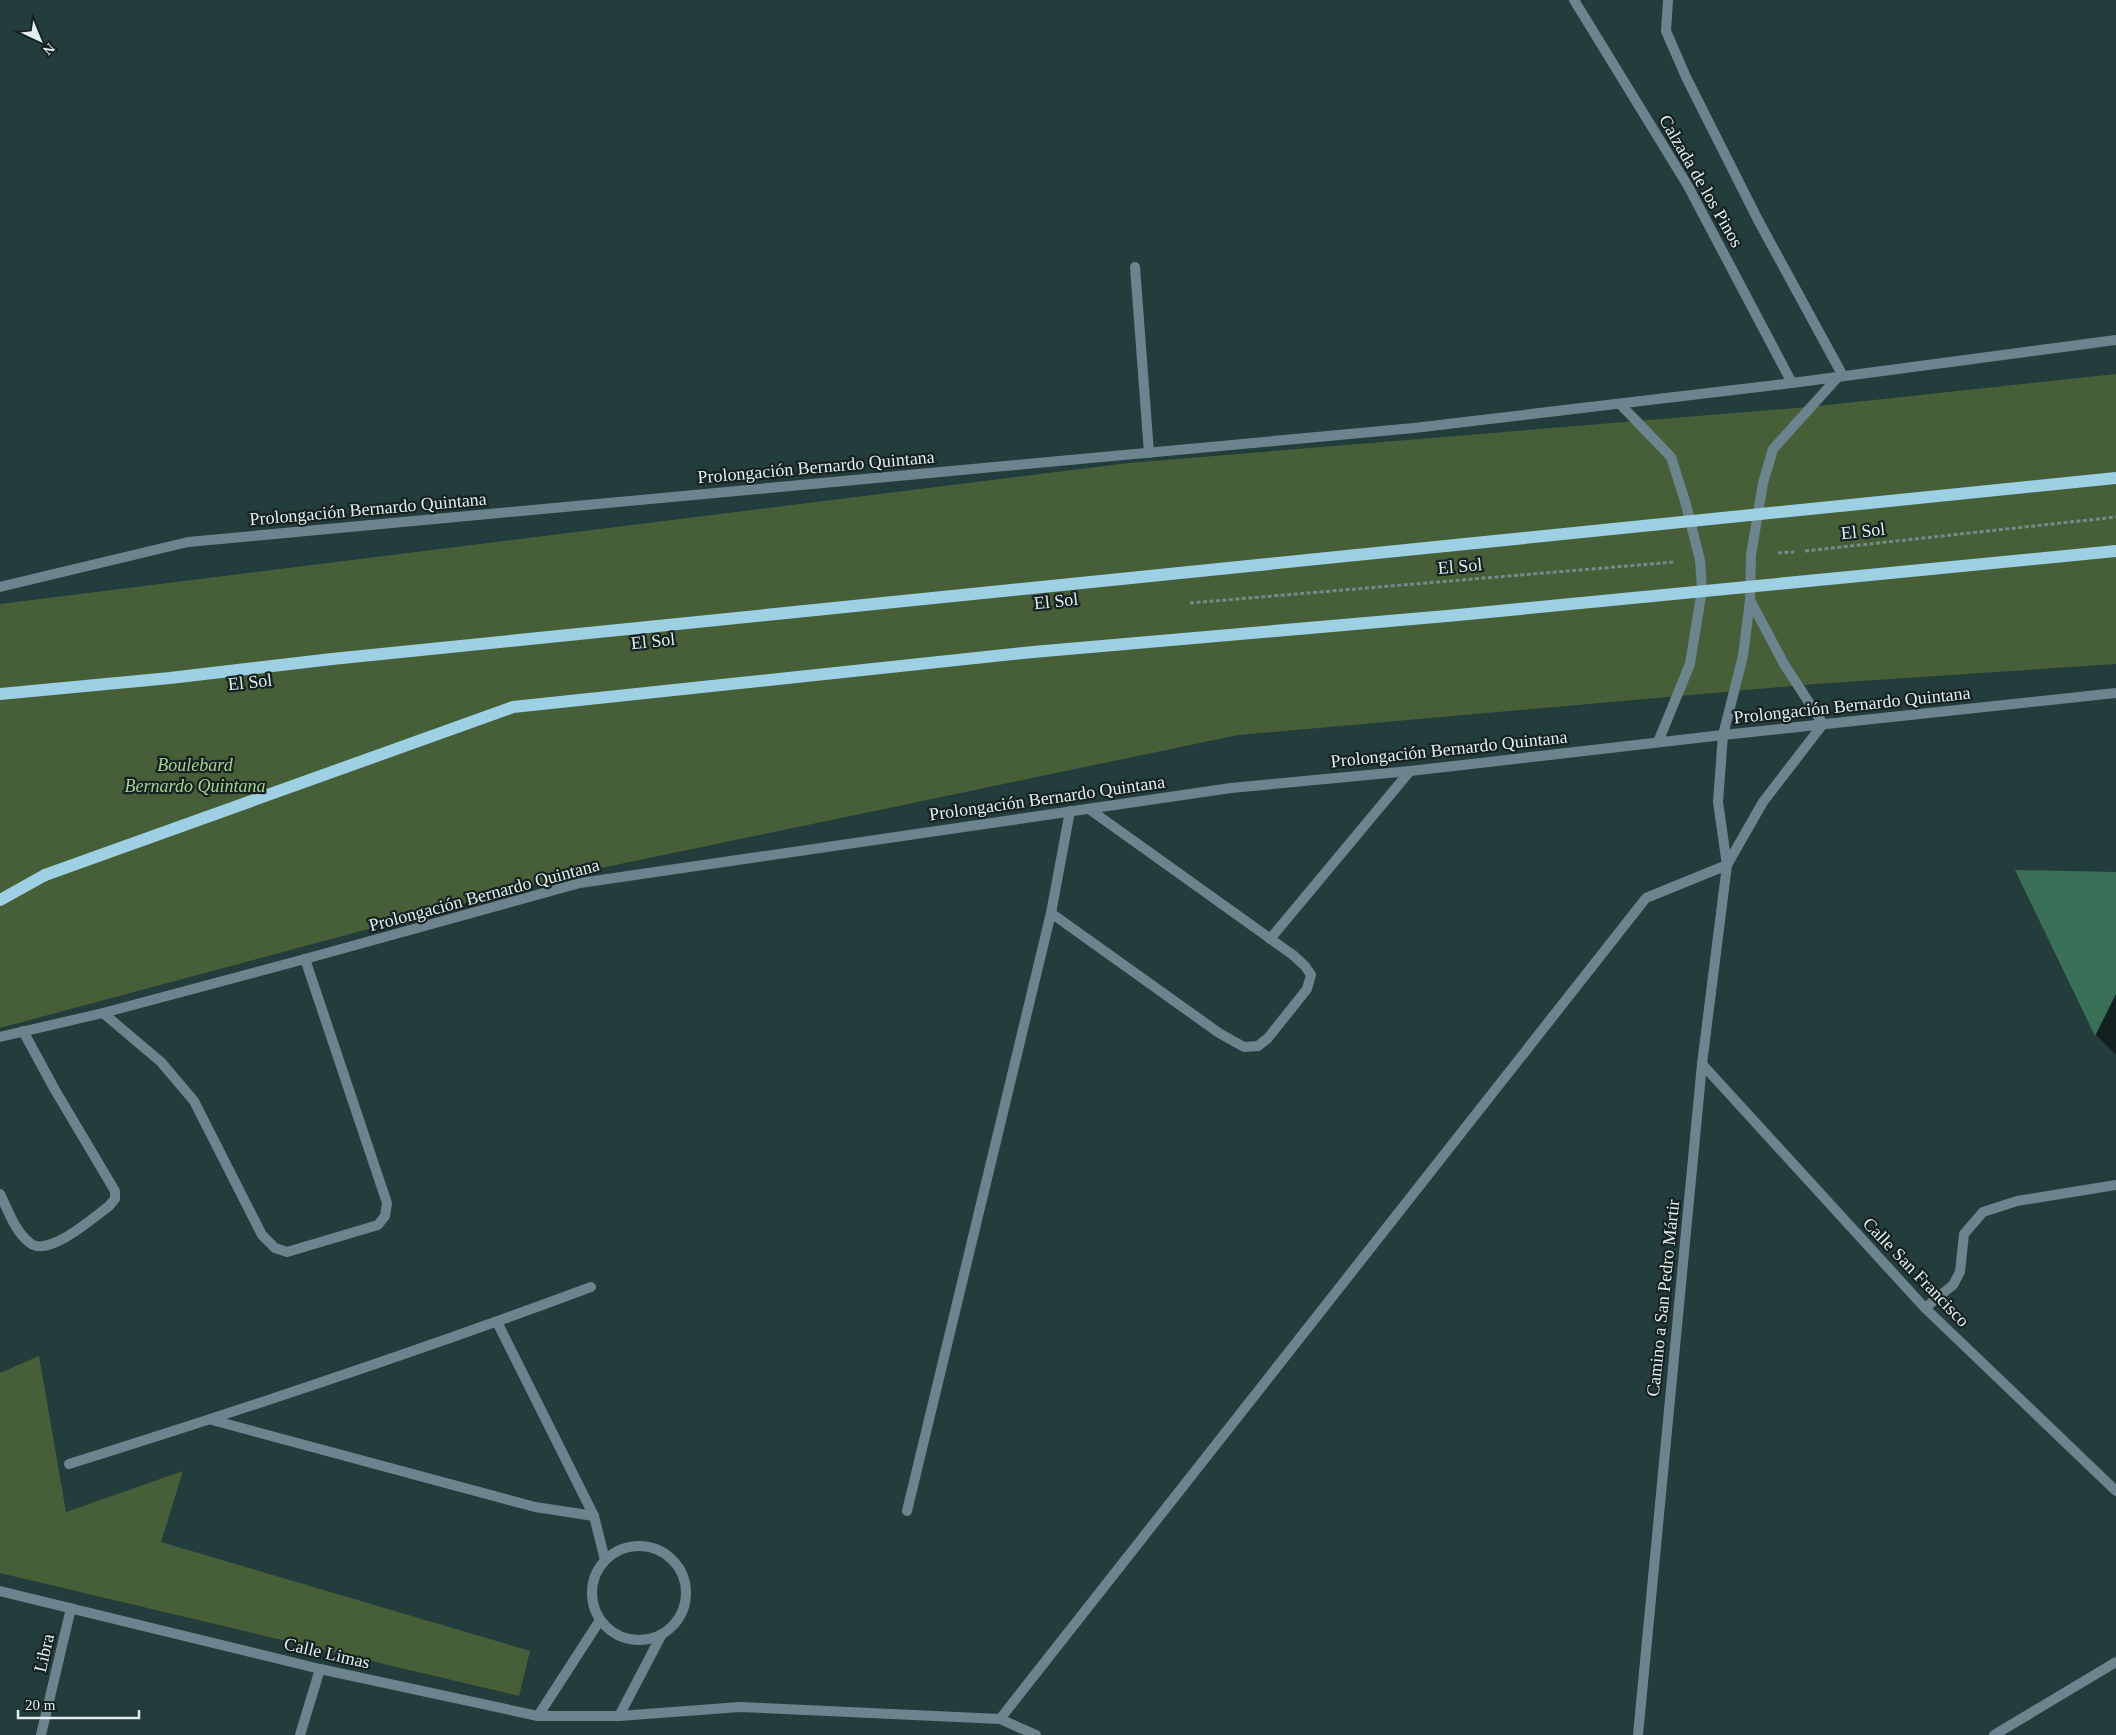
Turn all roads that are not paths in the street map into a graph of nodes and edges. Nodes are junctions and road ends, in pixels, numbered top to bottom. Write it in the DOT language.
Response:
graph roads {
  1 [pos="1574,0"];
  2 [pos="1668,0"];
  3 [pos="1135,267"];
  4 [pos="2116,340"];
  5 [pos="1840,376"];
  6 [pos="1792,383"];
  7 [pos="1620,404"];
  8 [pos="1149,453"];
  9 [pos="2116,478"];
  10 [pos="2116,551"];
  11 [pos="0,587"];
  12 [pos="1750,600"];
  13 [pos="2116,693"];
  14 [pos="0,694"];
  15 [pos="1823,724"];
  16 [pos="1723,735"];
  17 [pos="1658,742"];
  18 [pos="1410,771"];
  19 [pos="1089,809"];
  20 [pos="1070,811"];
  21 [pos="1727,865"];
  22 [pos="0,900"];
  23 [pos="1051,913"];
  24 [pos="1270,939"];
  25 [pos="305,959"];
  26 [pos="103,1013"];
  27 [pos="23,1032"];
  28 [pos="0,1037"];
  29 [pos="1702,1064"];
  30 [pos="2116,1185"];
  31 [pos="0,1194"];
  32 [pos="591,1287"];
  33 [pos="1925,1308"];
  34 [pos="497,1322"];
  35 [pos="211,1420"];
  36 [pos="69,1464"];
  37 [pos="2116,1491"];
  38 [pos="907,1510"];
  39 [pos="594,1516"];
  40 [pos="605,1560"];
  41 [pos="0,1591"];
  42 [pos="71,1608"];
  43 [pos="600,1620"];
  44 [pos="661,1636"];
  45 [pos="2116,1662"];
  46 [pos="320,1668"];
  47 [pos="538,1716"];
  48 [pos="619,1716"];
  49 [pos="1000,1719"];
  50 [pos="41,1735"];
  51 [pos="300,1735"];
  52 [pos="1036,1735"];
  53 [pos="1638,1735"];
  54 [pos="1994,1735"];
  1 -- 6 [label="street, Calzada de los Pinos"];
  2 -- 5 [label="street"];
  3 -- 8 [label="street"];
  4 -- 5 [label="street, Prolongación Bernardo Quintana"];
  5 -- 6 [label="street, Prolongación Bernardo Quintana"];
  5 -- 12 [label="street, Camino a San Pedro Mártir"];
  6 -- 7 [label="street, Prolongación Bernardo Quintana"];
  7 -- 8 [label="street, Prolongación Bernardo Quintana"];
  7 -- 17 [label="street"];
  8 -- 11 [label="street, Prolongación Bernardo Quintana"];
  9 -- 14 [label="main road, bridge"];
  10 -- 22 [label="main road, bridge"];
  12 -- 15 [label="street"];
  12 -- 16 [label="street, Camino a San Pedro Mártir"];
  13 -- 15 [label="street, Prolongación Bernardo Quintana"];
  15 -- 16 [label="street, Prolongación Bernardo Quintana"];
  15 -- 21 [label="street, Camino a San Pedro Mártir"];
  16 -- 17 [label="street, Prolongación Bernardo Quintana"];
  16 -- 21 [label="street, Camino a San Pedro Mártir"];
  17 -- 18 [label="street, Prolongación Bernardo Quintana"];
  18 -- 19 [label="street, Prolongación Bernardo Quintana"];
  18 -- 24 [label="street"];
  19 -- 20 [label="street, Prolongación Bernardo Quintana"];
  19 -- 24 [label="street"];
  20 -- 23 [label="street"];
  20 -- 25 [label="street, Prolongación Bernardo Quintana"];
  21 -- 29 [label="street, Camino a San Pedro Mártir"];
  21 -- 49 [label="street"];
  23 -- 24 [label="street"];
  23 -- 38 [label="street"];
  25 -- 26 [label="street, Prolongación Bernardo Quintana"];
  25 -- 26 [label="street"];
  26 -- 27 [label="street, Prolongación Bernardo Quintana"];
  27 -- 28 [label="street, Prolongación Bernardo Quintana"];
  27 -- 31 [label="street"];
  29 -- 33 [label="street, Calle San Francisco"];
  29 -- 53 [label="street, Camino a San Pedro Mártir"];
  30 -- 33 [label="street"];
  32 -- 34 [label="street"];
  33 -- 37 [label="street, Calle San Francisco"];
  34 -- 35 [label="street"];
  34 -- 39 [label="street"];
  35 -- 36 [label="street"];
  35 -- 39 [label="street"];
  39 -- 40 [label="street"];
  40 -- 43 [label="street"];
  40 -- 44 [label="street"];
  41 -- 42 [label="street, Calle Limas"];
  42 -- 46 [label="street, Calle Limas"];
  42 -- 50 [label="street, Libra"];
  43 -- 44 [label="street"];
  43 -- 47 [label="street"];
  44 -- 48 [label="street"];
  45 -- 54 [label="street"];
  46 -- 47 [label="street, Calle Limas"];
  46 -- 51 [label="street"];
  47 -- 48 [label="street, Calle Limas"];
  48 -- 49 [label="street, Calle Limas"];
  49 -- 52 [label="street"];
}
